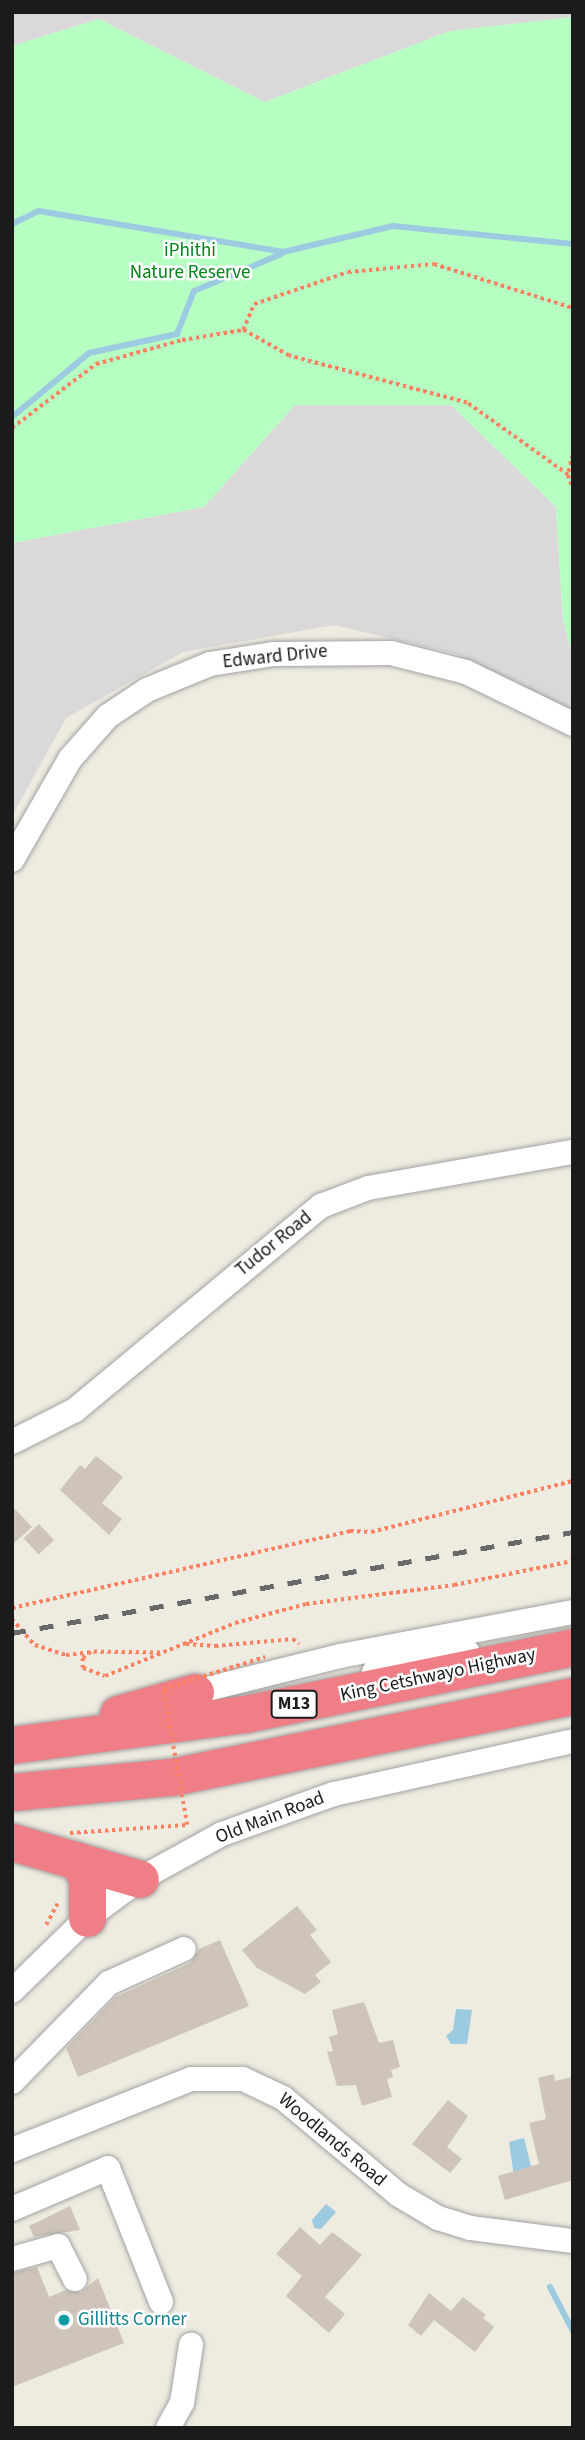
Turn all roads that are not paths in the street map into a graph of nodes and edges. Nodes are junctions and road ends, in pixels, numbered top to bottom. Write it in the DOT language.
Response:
graph roads {
  1 [pos="573,723"];
  2 [pos="12,860"];
  3 [pos="573,1152"];
  4 [pos="12,1442"];
  5 [pos="573,1612"];
  6 [pos="556,1650"];
  7 [pos="195,1692"];
  8 [pos="573,1696"];
  9 [pos="573,1741"];
  10 [pos="12,1744"];
  11 [pos="273,1759"];
  12 [pos="12,1792"];
  13 [pos="12,1808"];
  14 [pos="51,1846"];
  15 [pos="141,1879"];
  16 [pos="73,1909"];
  17 [pos="184,1949"];
  18 [pos="12,1991"];
  19 [pos="12,2082"];
  20 [pos="12,2150"];
  21 [pos="12,2209"];
  22 [pos="573,2241"];
  23 [pos="12,2259"];
  24 [pos="75,2278"];
  25 [pos="161,2302"];
  26 [pos="191,2345"];
  27 [pos="168,2428"];
  1 -- 2 [label="street, Edward Drive"];
  3 -- 4 [label="street, Tudor Road"];
  5 -- 7 [label="street"];
  6 -- 10 [label="highway, King Cetshwayo Highway / M13"];
  7 -- 10 [label="highway"];
  8 -- 11 [label="highway"];
  9 -- 15 [label="street, Old Main Road"];
  11 -- 12 [label="highway"];
  11 -- 13 [label="highway"];
  14 -- 15 [label="highway"];
  14 -- 16 [label="highway"];
  15 -- 16 [label="street, Old Main Road"];
  16 -- 18 [label="street, Old Main Road"];
  17 -- 19 [label="street"];
  20 -- 22 [label="street, Woodlands Road"];
  21 -- 25 [label="street"];
  23 -- 24 [label="street"];
  26 -- 27 [label="street"];
}
